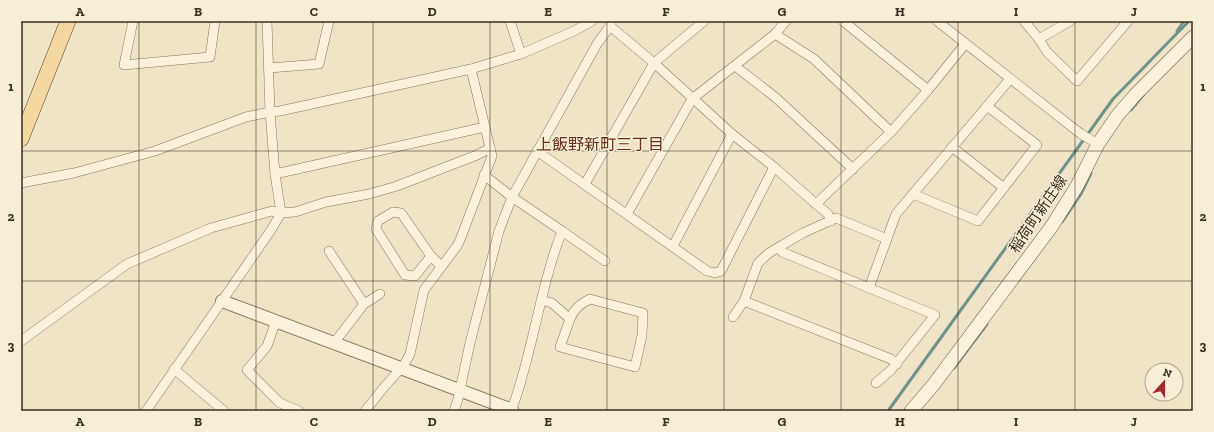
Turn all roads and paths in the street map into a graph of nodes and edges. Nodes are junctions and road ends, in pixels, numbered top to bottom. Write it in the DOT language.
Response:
graph roads {
  1 [pos="57,21"];
  2 [pos="68,21"];
  3 [pos="133,21"];
  4 [pos="215,21"];
  5 [pos="267,21"];
  6 [pos="329,21"];
  7 [pos="510,21"];
  8 [pos="592,21"];
  9 [pos="704,21"];
  10 [pos="786,21"];
  11 [pos="842,21"];
  12 [pos="937,21"];
  13 [pos="1024,21"];
  14 [pos="1070,21"];
  15 [pos="1128,21"];
  16 [pos="610,24"];
  17 [pos="775,34"];
  18 [pos="1193,37"];
  19 [pos="1039,39"];
  20 [pos="965,44"];
  21 [pos="521,54"];
  22 [pos="654,63"];
  23 [pos="735,66"];
  24 [pos="269,68"];
  25 [pos="471,69"];
  26 [pos="1010,78"];
  27 [pos="928,90"];
  28 [pos="692,99"];
  29 [pos="987,106"];
  30 [pos="21,112"];
  31 [pos="270,112"];
  32 [pos="485,127"];
  33 [pos="891,132"];
  34 [pos="732,134"];
  35 [pos="21,139"];
  36 [pos="1089,139"];
  37 [pos="952,147"];
  38 [pos="490,148"];
  39 [pos="537,151"];
  40 [pos="774,167"];
  41 [pos="853,169"];
  42 [pos="275,174"];
  43 [pos="484,175"];
  44 [pos="21,183"];
  45 [pos="585,184"];
  46 [pos="1004,188"];
  47 [pos="913,194"];
  48 [pos="512,197"];
  49 [pos="816,204"];
  50 [pos="281,213"];
  51 [pos="627,214"];
  52 [pos="831,221"];
  53 [pos="562,231"];
  54 [pos="887,239"];
  55 [pos="673,246"];
  56 [pos="779,247"];
  57 [pos="329,250"];
  58 [pos="431,256"];
  59 [pos="605,261"];
  60 [pos="441,266"];
  61 [pos="869,288"];
  62 [pos="380,294"];
  63 [pos="541,300"];
  64 [pos="222,301"];
  65 [pos="744,301"];
  66 [pos="364,304"];
  67 [pos="733,317"];
  68 [pos="570,320"];
  69 [pos="276,321"];
  70 [pos="21,341"];
  71 [pos="334,343"];
  72 [pos="896,364"];
  73 [pos="400,368"];
  74 [pos="174,369"];
  75 [pos="876,383"];
  76 [pos="460,390"];
  77 [pos="297,410"];
  78 [pos="512,410"];
  79 [pos="146,411"];
  80 [pos="224,411"];
  81 [pos="365,411"];
  82 [pos="454,411"];
  83 [pos="911,411"];
  1 -- 30 [label="main road"];
  2 -- 35 [label="main road"];
  3 -- 4 [label="street"];
  5 -- 24 [label="street"];
  6 -- 24 [label="street"];
  7 -- 21 [label="street"];
  8 -- 21 [label="street"];
  9 -- 22 [label="street"];
  10 -- 17 [label="street"];
  11 -- 27 [label="street"];
  12 -- 20 [label="street"];
  13 -- 19 [label="street"];
  14 -- 19 [label="street"];
  15 -- 19 [label="street"];
  16 -- 22 [label="street"];
  16 -- 39 [label="street"];
  17 -- 23 [label="street"];
  17 -- 33 [label="street"];
  18 -- 36 [label="main road, 稲荷町新庄線"];
  20 -- 26 [label="street"];
  20 -- 27 [label="street"];
  21 -- 25 [label="street"];
  22 -- 28 [label="street"];
  22 -- 45 [label="street"];
  23 -- 28 [label="street"];
  23 -- 41 [label="street"];
  24 -- 31 [label="street"];
  25 -- 31 [label="street"];
  25 -- 32 [label="street"];
  26 -- 29 [label="street"];
  26 -- 36 [label="street"];
  27 -- 33 [label="street"];
  28 -- 34 [label="street"];
  28 -- 51 [label="street"];
  29 -- 37 [label="street"];
  29 -- 46 [label="street"];
  31 -- 42 [label="street"];
  31 -- 44 [label="street"];
  32 -- 38 [label="street"];
  32 -- 42 [label="street"];
  33 -- 41 [label="street"];
  34 -- 40 [label="street"];
  34 -- 55 [label="street"];
  36 -- 83 [label="main road, 稲荷町新庄線"];
  37 -- 46 [label="street"];
  37 -- 47 [label="street"];
  38 -- 43 [label="street"];
  38 -- 50 [label="street"];
  39 -- 45 [label="street"];
  39 -- 48 [label="street"];
  40 -- 49 [label="street"];
  40 -- 55 [label="street"];
  41 -- 49 [label="street"];
  42 -- 50 [label="street"];
  43 -- 48 [label="street"];
  43 -- 60 [label="street"];
  45 -- 51 [label="street"];
  46 -- 47 [label="street"];
  47 -- 54 [label="street"];
  48 -- 53 [label="street"];
  48 -- 76 [label="street"];
  49 -- 52 [label="street"];
  50 -- 64 [label="street"];
  50 -- 70 [label="street"];
  51 -- 55 [label="street"];
  52 -- 54 [label="street"];
  52 -- 56 [label="street"];
  53 -- 59 [label="street"];
  53 -- 63 [label="street"];
  54 -- 61 [label="street"];
  56 -- 61 [label="street"];
  56 -- 65 [label="street"];
  57 -- 66 [label="street"];
  58 -- 58 [label="street"];
  58 -- 60 [label="street"];
  60 -- 73 [label="street"];
  61 -- 72 [label="street"];
  62 -- 66 [label="street"];
  63 -- 68 [label="street"];
  63 -- 78 [label="street"];
  64 -- 69 [label="street"];
  64 -- 74 [label="street"];
  65 -- 67 [label="street"];
  65 -- 72 [label="street"];
  66 -- 71 [label="street"];
  68 -- 68 [label="street"];
  69 -- 71 [label="street"];
  69 -- 77 [label="street"];
  71 -- 73 [label="street"];
  72 -- 75 [label="street"];
  73 -- 76 [label="street"];
  73 -- 81 [label="street"];
  74 -- 79 [label="street"];
  74 -- 80 [label="street"];
  76 -- 78 [label="street"];
  76 -- 82 [label="street"];
}
